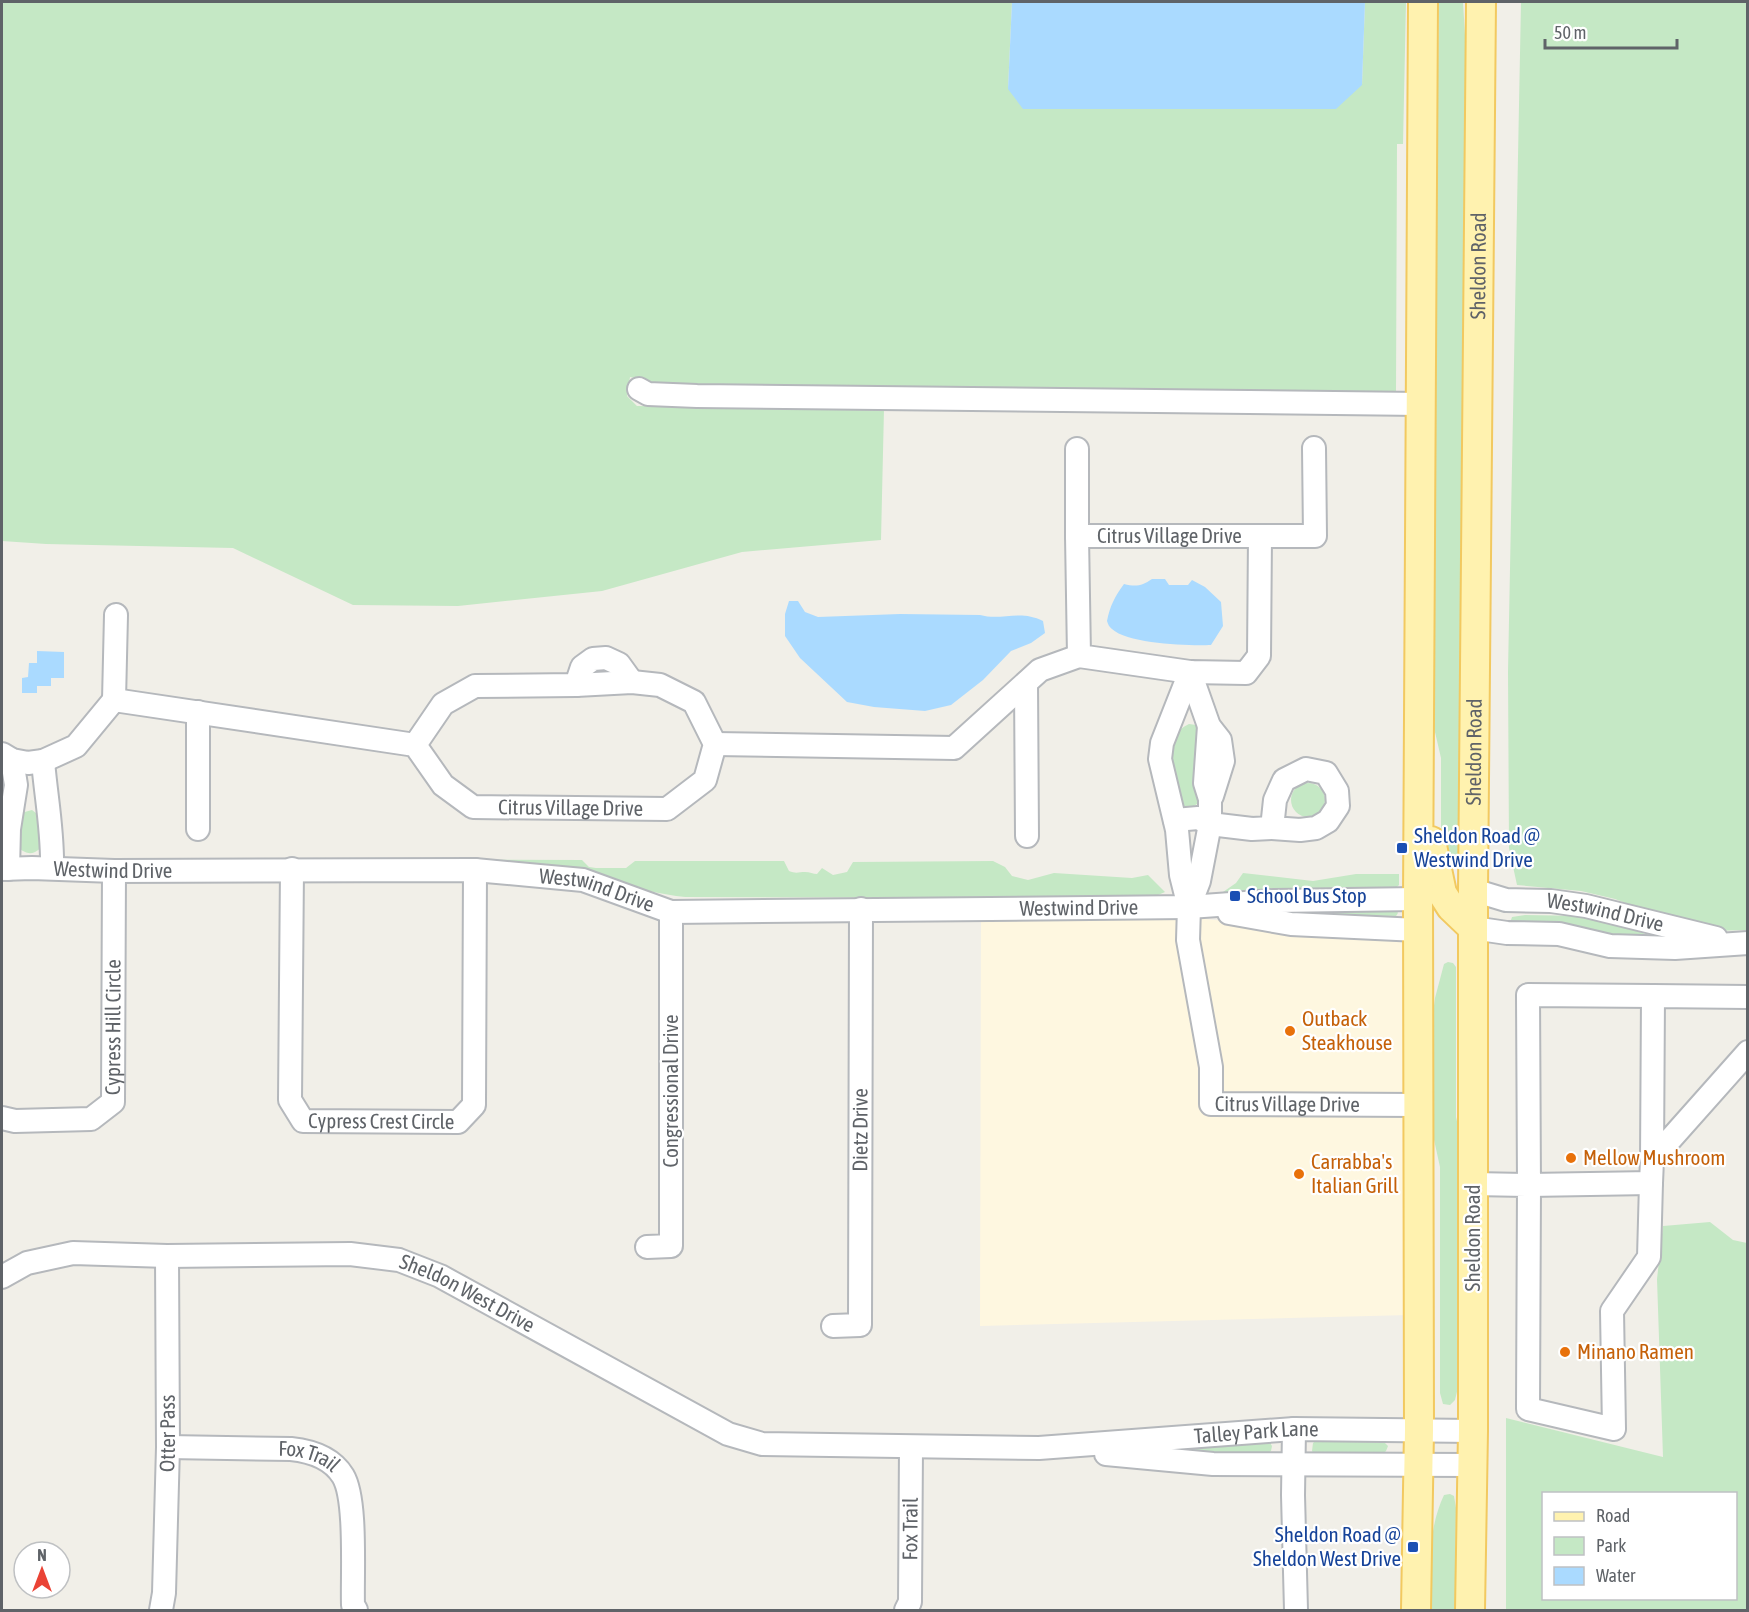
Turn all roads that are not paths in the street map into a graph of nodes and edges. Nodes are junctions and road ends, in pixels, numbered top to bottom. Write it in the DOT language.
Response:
graph roads {
  1 [pos="1423,2"];
  2 [pos="1481,2"];
  3 [pos="639,389"];
  4 [pos="1421,405"];
  5 [pos="1314,448"];
  6 [pos="1077,449"];
  7 [pos="1077,536"];
  8 [pos="1260,536"];
  9 [pos="116,615"];
  10 [pos="1079,656"];
  11 [pos="1190,672"];
  12 [pos="1026,683"];
  13 [pos="114,699"];
  14 [pos="198,712"];
  15 [pos="1170,721"];
  16 [pos="1207,722"];
  17 [pos="715,744"];
  18 [pos="415,745"];
  19 [pos="7,757"];
  20 [pos="43,761"];
  21 [pos="1420,792"];
  22 [pos="14,800"];
  23 [pos="46,800"];
  24 [pos="1175,820"];
  25 [pos="1210,824"];
  26 [pos="1272,828"];
  27 [pos="198,830"];
  28 [pos="1027,837"];
  29 [pos="52,868"];
  30 [pos="5,869"];
  31 [pos="292,869"];
  32 [pos="475,870"];
  33 [pos="114,871"];
  34 [pos="1473,890"];
  35 [pos="1418,899"];
  36 [pos="1189,908"];
  37 [pos="861,909"];
  38 [pos="671,912"];
  39 [pos="1473,928"];
  40 [pos="1418,930"];
  41 [pos="1742,942"];
  42 [pos="1653,996"];
  43 [pos="1748,997"];
  44 [pos="1473,998"];
  45 [pos="1748,1052"];
  46 [pos="1419,1105"];
  47 [pos="2,1118"];
  48 [pos="1652,1160"];
  49 [pos="1651,1183"];
  50 [pos="1473,1184"];
  51 [pos="1529,1185"];
  52 [pos="647,1247"];
  53 [pos="167,1256"];
  54 [pos="2,1276"];
  55 [pos="833,1326"];
  56 [pos="1294,1429"];
  57 [pos="1419,1430"];
  58 [pos="1473,1431"];
  59 [pos="168,1447"];
  60 [pos="911,1447"];
  61 [pos="1039,1448"];
  62 [pos="1294,1464"];
  63 [pos="1419,1464"];
  64 [pos="1473,1465"];
  65 [pos="161,1611"];
  66 [pos="356,1611"];
  67 [pos="906,1611"];
  68 [pos="1296,1611"];
  69 [pos="1416,1611"];
  70 [pos="1470,1611"];
  1 -- 4 [label="main road"];
  2 -- 34 [label="main road, Sheldon Road"];
  3 -- 4 [label="street"];
  4 -- 21 [label="main road"];
  5 -- 8 [label="street, Citrus Village Drive"];
  6 -- 7 [label="street, Citrus Village Drive"];
  7 -- 8 [label="street, Citrus Village Drive"];
  7 -- 10 [label="street, Citrus Village Drive"];
  8 -- 11 [label="street, Citrus Village Drive"];
  9 -- 13 [label="street"];
  10 -- 11 [label="street, Citrus Village Drive"];
  10 -- 12 [label="street, Citrus Village Drive"];
  11 -- 15 [label="street, Citrus Village Drive"];
  11 -- 16 [label="street, Citrus Village Drive"];
  12 -- 17 [label="street, Citrus Village Drive"];
  12 -- 28 [label="street"];
  13 -- 14 [label="street"];
  13 -- 20 [label="street"];
  14 -- 18 [label="street"];
  14 -- 27 [label="street"];
  15 -- 16 [label="street"];
  15 -- 24 [label="street, Citrus Village Drive"];
  16 -- 25 [label="street, Citrus Village Drive"];
  17 -- 18 [label="street"];
  17 -- 18 [label="street, Citrus Village Drive"];
  19 -- 20 [label="street"];
  19 -- 22 [label="street"];
  20 -- 23 [label="street"];
  21 -- 35 [label="main road"];
  21 -- 39 [label="main road"];
  22 -- 23 [label="street"];
  22 -- 30 [label="street"];
  23 -- 29 [label="street"];
  24 -- 25 [label="street"];
  24 -- 36 [label="street, Citrus Village Drive"];
  25 -- 26 [label="street"];
  25 -- 36 [label="street, Citrus Village Drive"];
  29 -- 30 [label="street, Westwind Drive"];
  29 -- 33 [label="street, Westwind Drive"];
  31 -- 32 [label="street, Westwind Drive"];
  31 -- 32 [label="street, Cypress Crest Circle"];
  31 -- 33 [label="street, Westwind Drive"];
  32 -- 38 [label="street, Westwind Drive"];
  33 -- 47 [label="street, Cypress Hill Circle"];
  34 -- 39 [label="main road, Sheldon Road"];
  34 -- 41 [label="street, Westwind Drive"];
  35 -- 36 [label="street, Westwind Drive"];
  35 -- 40 [label="main road"];
  35 -- 44 [label="main road"];
  36 -- 37 [label="street, Westwind Drive"];
  36 -- 40 [label="street, Westwind Drive"];
  36 -- 46 [label="street, Citrus Village Drive"];
  37 -- 38 [label="street, Westwind Drive"];
  37 -- 55 [label="street, Dietz Drive"];
  38 -- 52 [label="street, Congressional Drive"];
  39 -- 41 [label="street, Westwind Drive"];
  39 -- 44 [label="main road, Sheldon Road"];
  40 -- 46 [label="main road"];
  42 -- 43 [label="street"];
  42 -- 48 [label="street"];
  42 -- 51 [label="street"];
  44 -- 50 [label="main road, Sheldon Road"];
  45 -- 48 [label="street"];
  46 -- 57 [label="main road"];
  48 -- 49 [label="street"];
  49 -- 51 [label="street"];
  49 -- 51 [label="street"];
  50 -- 51 [label="street"];
  50 -- 58 [label="main road, Sheldon Road"];
  53 -- 54 [label="street, Sheldon West Drive"];
  53 -- 59 [label="street, Otter Pass"];
  53 -- 60 [label="street, Sheldon West Drive"];
  56 -- 57 [label="street, Talley Park Lane"];
  56 -- 61 [label="street, Talley Park Lane"];
  56 -- 62 [label="street"];
  57 -- 58 [label="street, Talley Park Lane"];
  57 -- 63 [label="main road"];
  58 -- 64 [label="main road, Sheldon Road"];
  59 -- 65 [label="street, Otter Pass"];
  59 -- 66 [label="street, Fox Trail"];
  60 -- 61 [label="street, Talley Park Lane"];
  60 -- 67 [label="street, Fox Trail"];
  61 -- 62 [label="street, Talley Park Lane"];
  62 -- 63 [label="street, Talley Park Lane"];
  62 -- 68 [label="street"];
  63 -- 64 [label="street, Talley Park Lane"];
  63 -- 69 [label="main road"];
  64 -- 70 [label="main road, Sheldon Road"];
}
